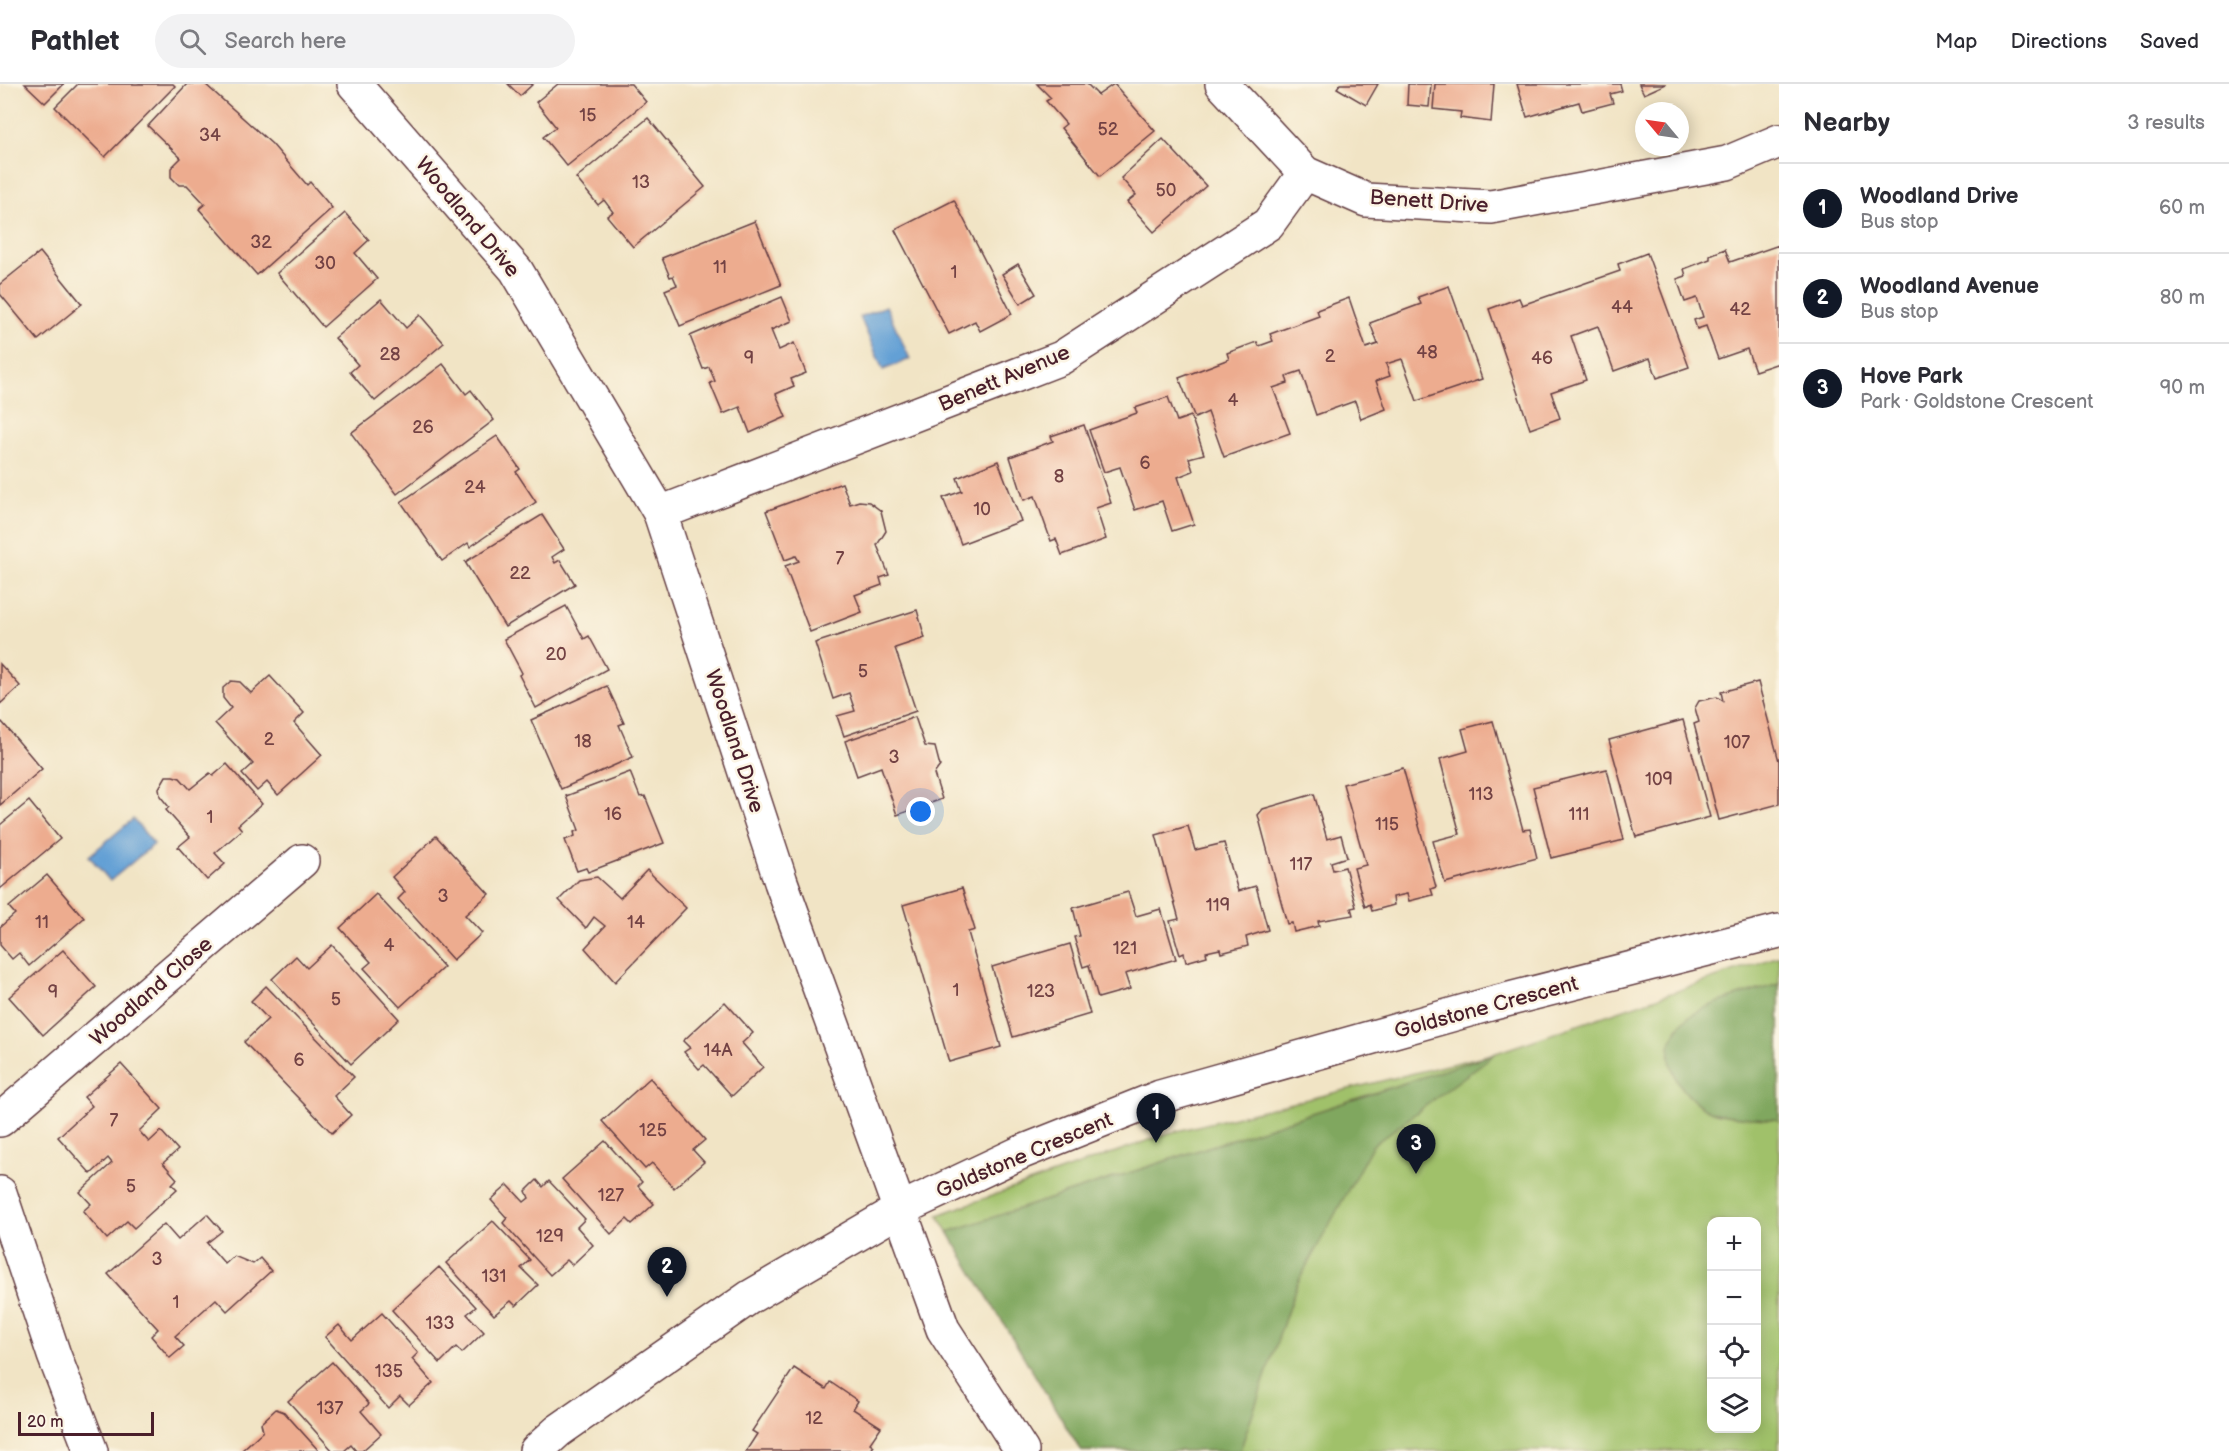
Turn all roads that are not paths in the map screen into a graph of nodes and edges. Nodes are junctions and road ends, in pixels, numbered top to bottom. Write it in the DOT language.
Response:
graph roads {
  1 [pos="354,84"];
  2 [pos="1222,84"];
  3 [pos="1779,141"];
  4 [pos="1305,173"];
  5 [pos="660,513"];
  6 [pos="302,861"];
  7 [pos="1779,931"];
  8 [pos="0,1120"];
  9 [pos="0,1193"];
  10 [pos="901,1209"];
  11 [pos="91,1451"];
  12 [pos="536,1451"];
  13 [pos="1022,1451"];
  1 -- 5 [label="street, Woodland Drive"];
  2 -- 4 [label="street, Benett Drive"];
  3 -- 4 [label="street, Benett Drive"];
  4 -- 5 [label="street, Benett Avenue"];
  5 -- 10 [label="street, Woodland Drive"];
  6 -- 8 [label="street, Woodland Close"];
  7 -- 10 [label="street, Goldstone Crescent"];
  9 -- 11 [label="street"];
  10 -- 12 [label="street, Goldstone Crescent"];
  10 -- 13 [label="street, Woodland Drive"];
}
